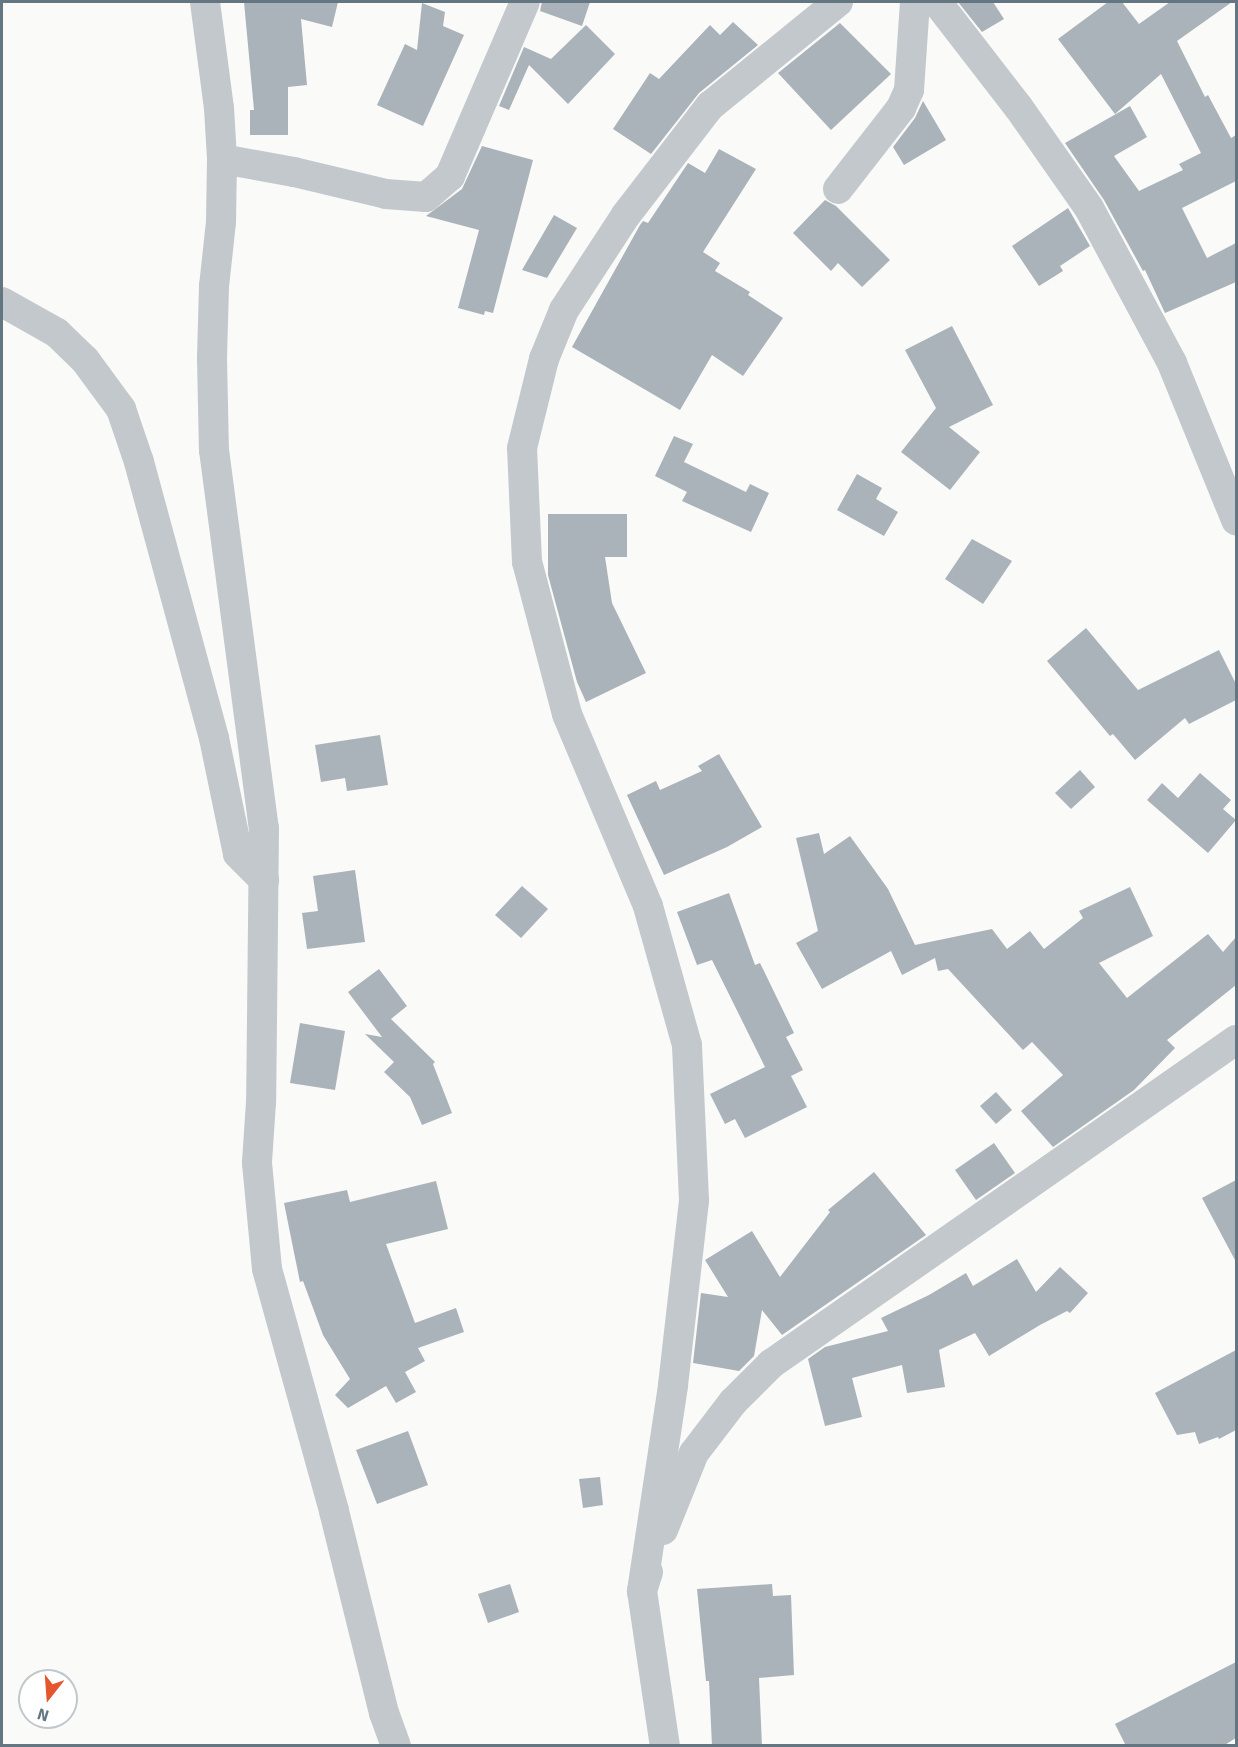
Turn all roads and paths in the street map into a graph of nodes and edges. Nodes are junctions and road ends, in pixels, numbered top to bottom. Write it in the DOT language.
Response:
graph roads {
  1 [pos="205,2"];
  2 [pos="525,2"];
  3 [pos="838,2"];
  4 [pos="915,2"];
  5 [pos="937,2"];
  6 [pos="222,159"];
  7 [pos="838,189"];
  8 [pos="2,302"];
  9 [pos="1236,520"];
  10 [pos="264,880"];
  11 [pos="1236,1040"];
  12 [pos="642,1591"];
  13 [pos="396,1746"];
  14 [pos="665,1746"];
  1 -- 6 [label="street"];
  2 -- 6 [label="street"];
  3 -- 12 [label="street"];
  4 -- 7 [label="street"];
  5 -- 9 [label="street"];
  6 -- 10 [label="street"];
  8 -- 10 [label="street"];
  10 -- 13 [label="street"];
  11 -- 12 [label="street"];
  12 -- 14 [label="street"];
}
